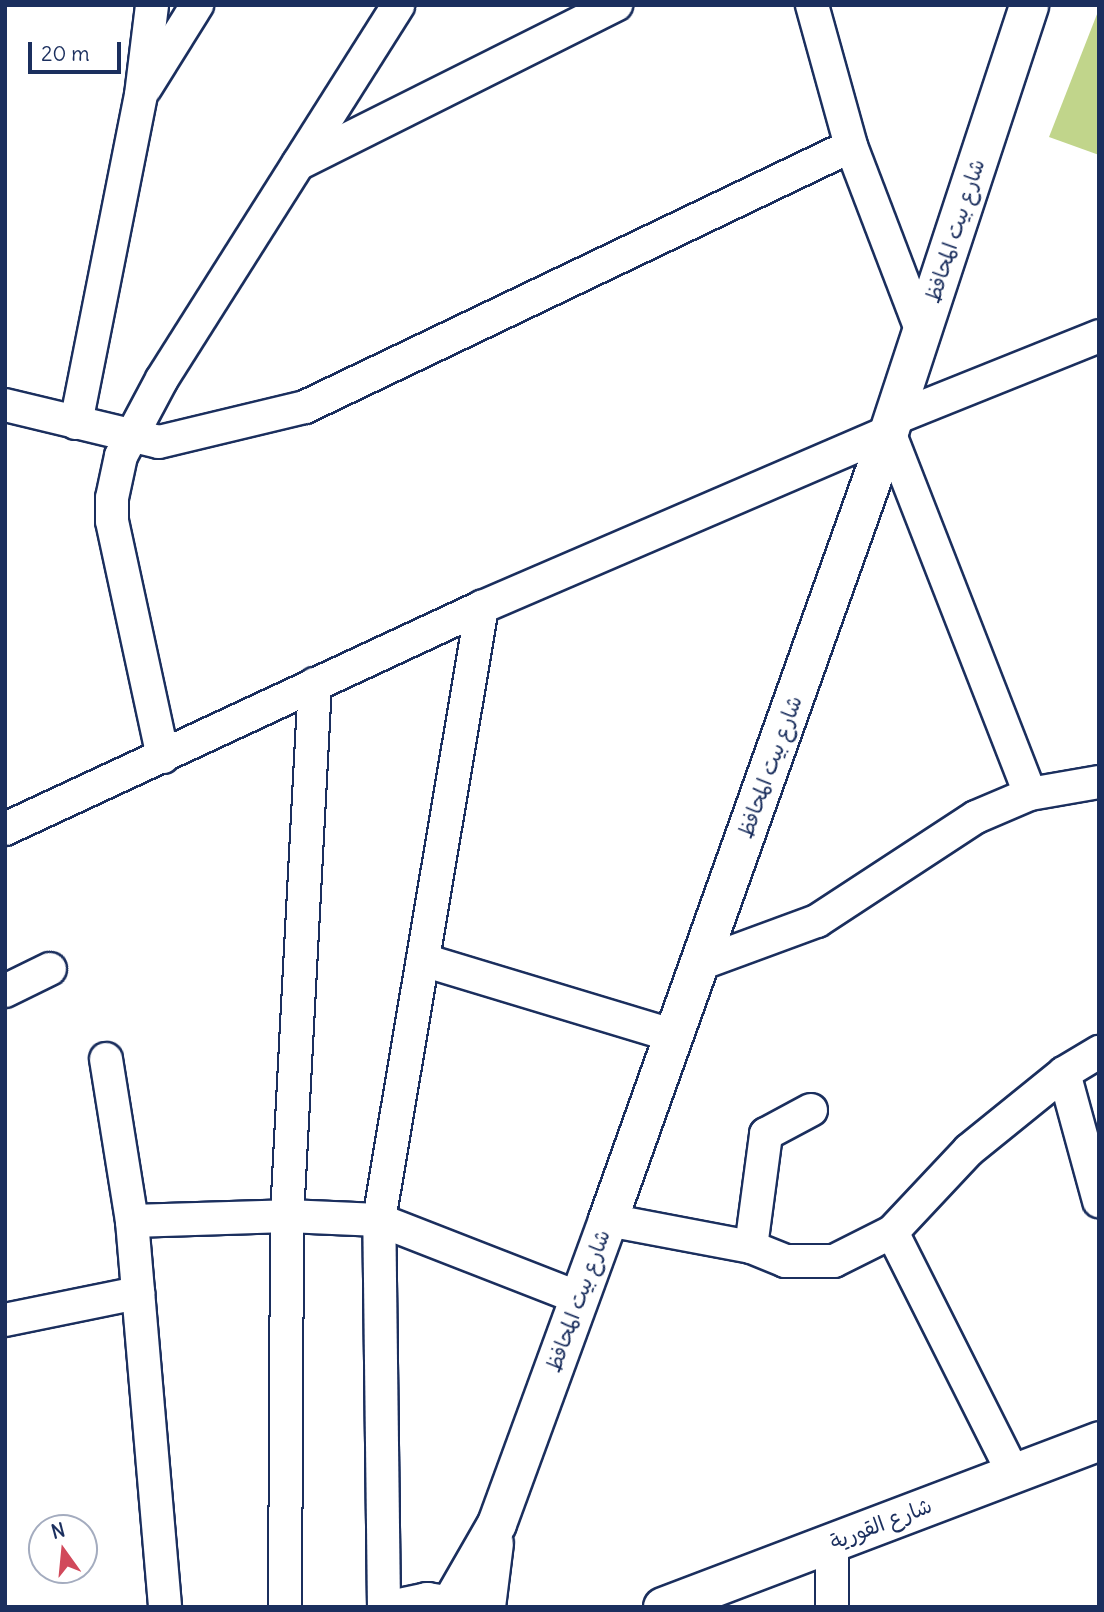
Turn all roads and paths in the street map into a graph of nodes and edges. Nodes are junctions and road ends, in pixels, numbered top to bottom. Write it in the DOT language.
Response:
graph roads {
  1 [pos="152,5"];
  2 [pos="197,5"];
  3 [pos="398,5"];
  4 [pos="616,5"];
  5 [pos="812,5"];
  6 [pos="1029,5"];
  7 [pos="141,95"];
  8 [pos="851,146"];
  9 [pos="297,165"];
  10 [pos="922,332"];
  11 [pos="1099,336"];
  12 [pos="5,405"];
  13 [pos="76,423"];
  14 [pos="891,426"];
  15 [pos="130,437"];
  16 [pos="482,607"];
  17 [pos="315,684"];
  18 [pos="163,757"];
  19 [pos="1099,782"];
  20 [pos="1030,794"];
  21 [pos="5,829"];
  22 [pos="423,960"];
  23 [pos="700,964"];
  24 [pos="50,969"];
  25 [pos="5,990"];
  26 [pos="674,1036"];
  27 [pos="1099,1052"];
  28 [pos="106,1059"];
  29 [pos="1064,1073"];
  30 [pos="811,1110"];
  31 [pos="1099,1201"];
  32 [pos="287,1216"];
  33 [pos="379,1220"];
  34 [pos="608,1220"];
  35 [pos="132,1221"];
  36 [pos="892,1232"];
  37 [pos="751,1247"];
  38 [pos="138,1293"];
  39 [pos="579,1298"];
  40 [pos="5,1320"];
  41 [pos="1099,1441"];
  42 [pos="1013,1473"];
  43 [pos="832,1543"];
  44 [pos="465,1606"];
  45 [pos="165,1607"];
  46 [pos="285,1607"];
  47 [pos="384,1607"];
  48 [pos="404,1607"];
  49 [pos="663,1607"];
  50 [pos="832,1607"];
  1 -- 7 [label="street"];
  2 -- 7 [label="street"];
  3 -- 9 [label="street"];
  4 -- 9 [label="street"];
  5 -- 8 [label="street"];
  6 -- 10 [label="main road, شارع بيت المحافظ"];
  7 -- 13 [label="street"];
  8 -- 10 [label="street"];
  8 -- 15 [label="street"];
  9 -- 15 [label="street"];
  10 -- 14 [label="main road, شارع بيت المحافظ"];
  11 -- 14 [label="street"];
  12 -- 13 [label="street"];
  13 -- 15 [label="street"];
  14 -- 16 [label="street"];
  14 -- 20 [label="street"];
  14 -- 23 [label="main road, شارع بيت المحافظ"];
  15 -- 18 [label="street"];
  16 -- 17 [label="street"];
  16 -- 22 [label="street"];
  17 -- 18 [label="street"];
  17 -- 32 [label="street"];
  18 -- 21 [label="street"];
  19 -- 20 [label="street"];
  20 -- 23 [label="street"];
  22 -- 26 [label="street"];
  22 -- 33 [label="street"];
  23 -- 26 [label="main road, شارع بيت المحافظ"];
  24 -- 25 [label="street"];
  26 -- 34 [label="main road, شارع بيت المحافظ"];
  27 -- 29 [label="street"];
  28 -- 35 [label="street"];
  29 -- 31 [label="street"];
  29 -- 36 [label="street"];
  30 -- 37 [label="street"];
  32 -- 33 [label="street"];
  32 -- 35 [label="street"];
  32 -- 46 [label="street"];
  33 -- 39 [label="street"];
  33 -- 47 [label="street"];
  34 -- 37 [label="street"];
  34 -- 39 [label="main road, شارع بيت المحافظ"];
  35 -- 38 [label="street"];
  36 -- 37 [label="street"];
  36 -- 42 [label="street"];
  38 -- 40 [label="street"];
  38 -- 45 [label="street"];
  39 -- 44 [label="main road, شارع بيت المحافظ"];
  41 -- 42 [label="main road, شارع القورية"];
  42 -- 43 [label="main road, شارع القورية"];
  43 -- 49 [label="main road, شارع القورية"];
  43 -- 50 [label="street"];
  44 -- 48 [label="main road"];
}
